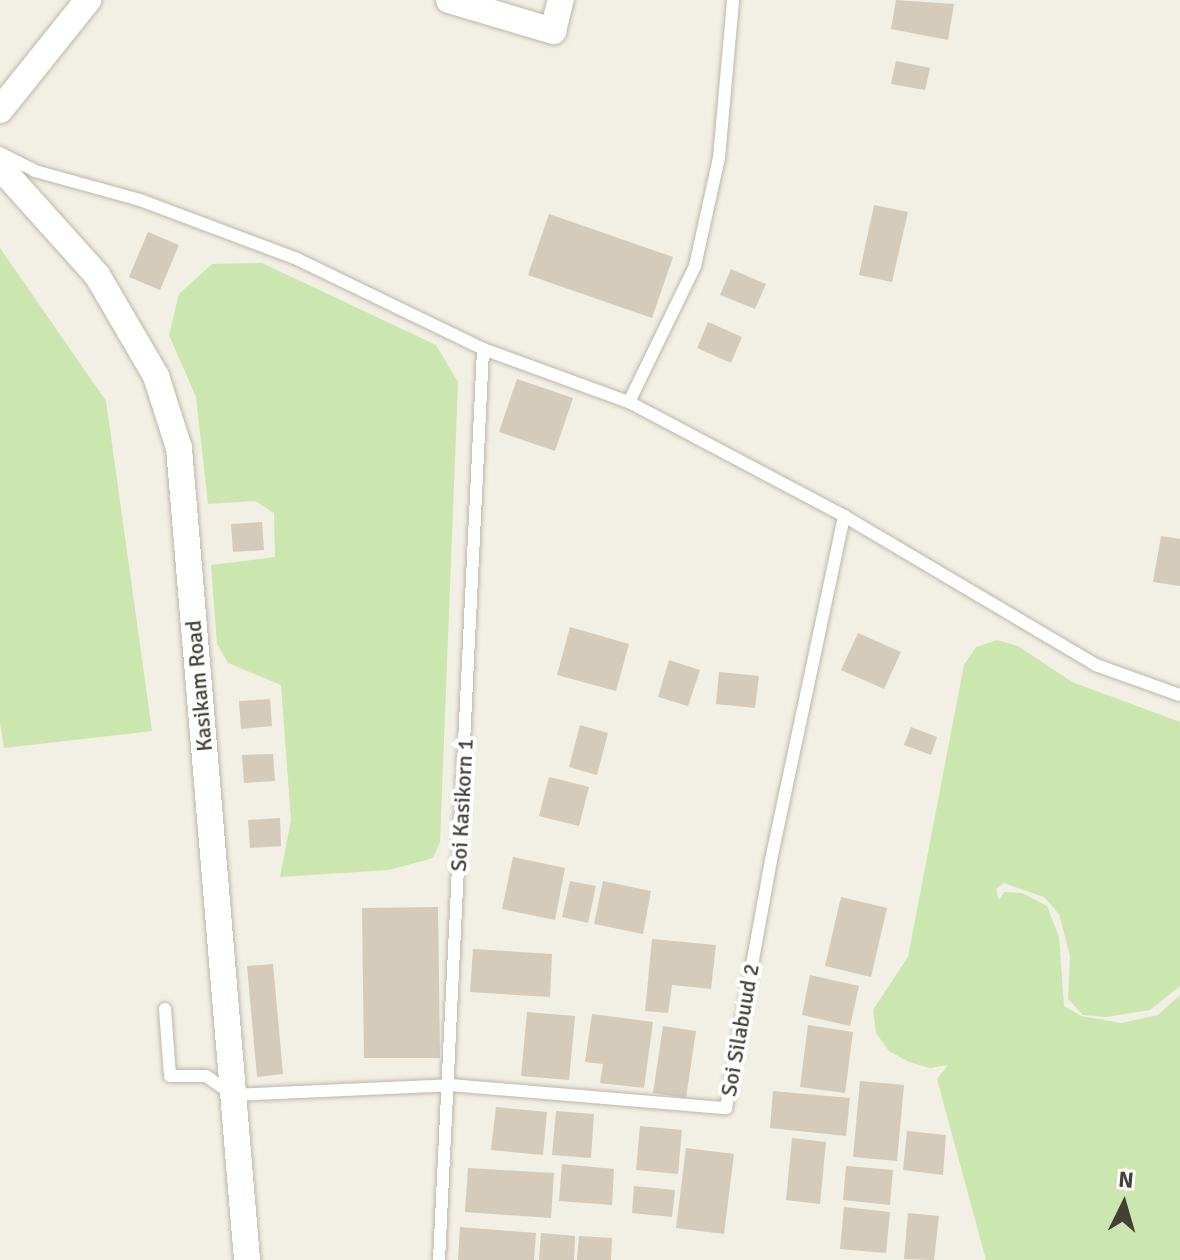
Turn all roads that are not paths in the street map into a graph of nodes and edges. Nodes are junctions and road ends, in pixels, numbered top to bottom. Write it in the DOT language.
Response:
graph roads {
  1 [pos="88,0"];
  2 [pos="449,0"];
  3 [pos="561,0"];
  4 [pos="733,0"];
  5 [pos="0,110"];
  6 [pos="0,153"];
  7 [pos="0,167"];
  8 [pos="483,349"];
  9 [pos="629,402"];
  10 [pos="844,516"];
  11 [pos="1180,695"];
  12 [pos="165,1009"];
  13 [pos="450,1085"];
  14 [pos="233,1095"];
  15 [pos="247,1260"];
  16 [pos="439,1260"];
  1 -- 5 [label="street"];
  2 -- 3 [label="street"];
  4 -- 9 [label="lane"];
  6 -- 8 [label="lane"];
  7 -- 14 [label="street, Kasikam Road"];
  8 -- 9 [label="lane"];
  8 -- 13 [label="lane, Soi Kasikorn 1"];
  9 -- 10 [label="lane"];
  10 -- 11 [label="lane"];
  10 -- 13 [label="lane, Soi Silabuud 2"];
  12 -- 14 [label="lane"];
  13 -- 14 [label="lane, Soi Silabuud 2"];
  13 -- 16 [label="lane, Soi Kasikorn 1"];
  14 -- 15 [label="street, Kasikam Road"];
}
